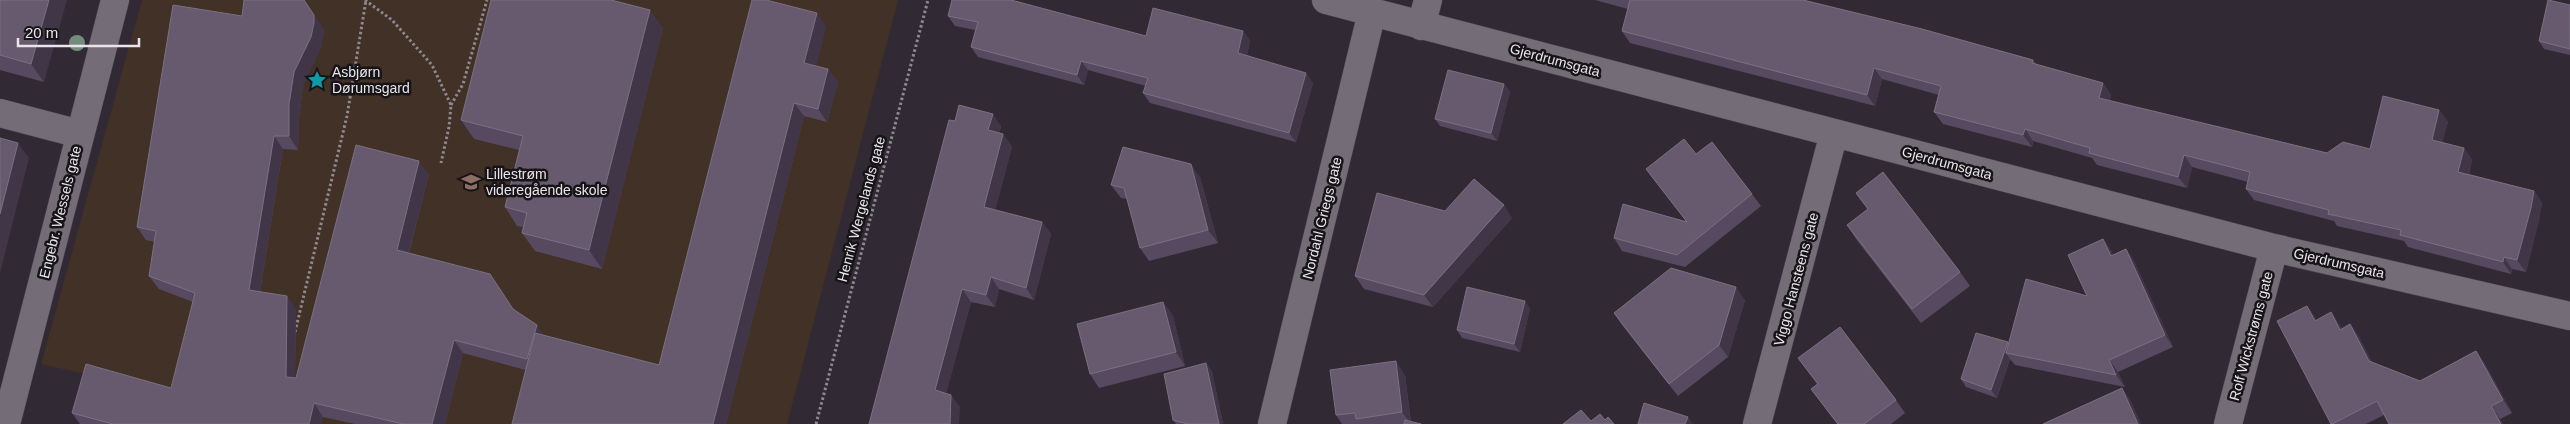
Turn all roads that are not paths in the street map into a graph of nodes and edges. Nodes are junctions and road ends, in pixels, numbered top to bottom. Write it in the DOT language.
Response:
graph roads {
  1 [pos="115,0"];
  2 [pos="1326,0"];
  3 [pos="1372,12"];
  4 [pos="1425,13"];
  5 [pos="0,113"];
  6 [pos="80,134"];
  7 [pos="1834,134"];
  8 [pos="2274,248"];
  9 [pos="2570,316"];
  10 [pos="6,424"];
  11 [pos="1272,424"];
  12 [pos="1757,424"];
  13 [pos="2228,424"];
  1 -- 6 [label="street, Engebr. Wessels gate"];
  2 -- 3 [label="street, Gjerdrumsgata"];
  3 -- 4 [label="street, Gjerdrumsgata"];
  3 -- 11 [label="street, Nordahl Griegs gate"];
  4 -- 7 [label="street, Gjerdrumsgata"];
  5 -- 6 [label="street"];
  6 -- 10 [label="street, Engebr. Wessels gate"];
  7 -- 8 [label="street, Gjerdrumsgata"];
  7 -- 12 [label="street, Viggo Hansteens gate"];
  8 -- 9 [label="street, Gjerdrumsgata"];
  8 -- 13 [label="street, Rolf Wickstrøms gate"];
}
